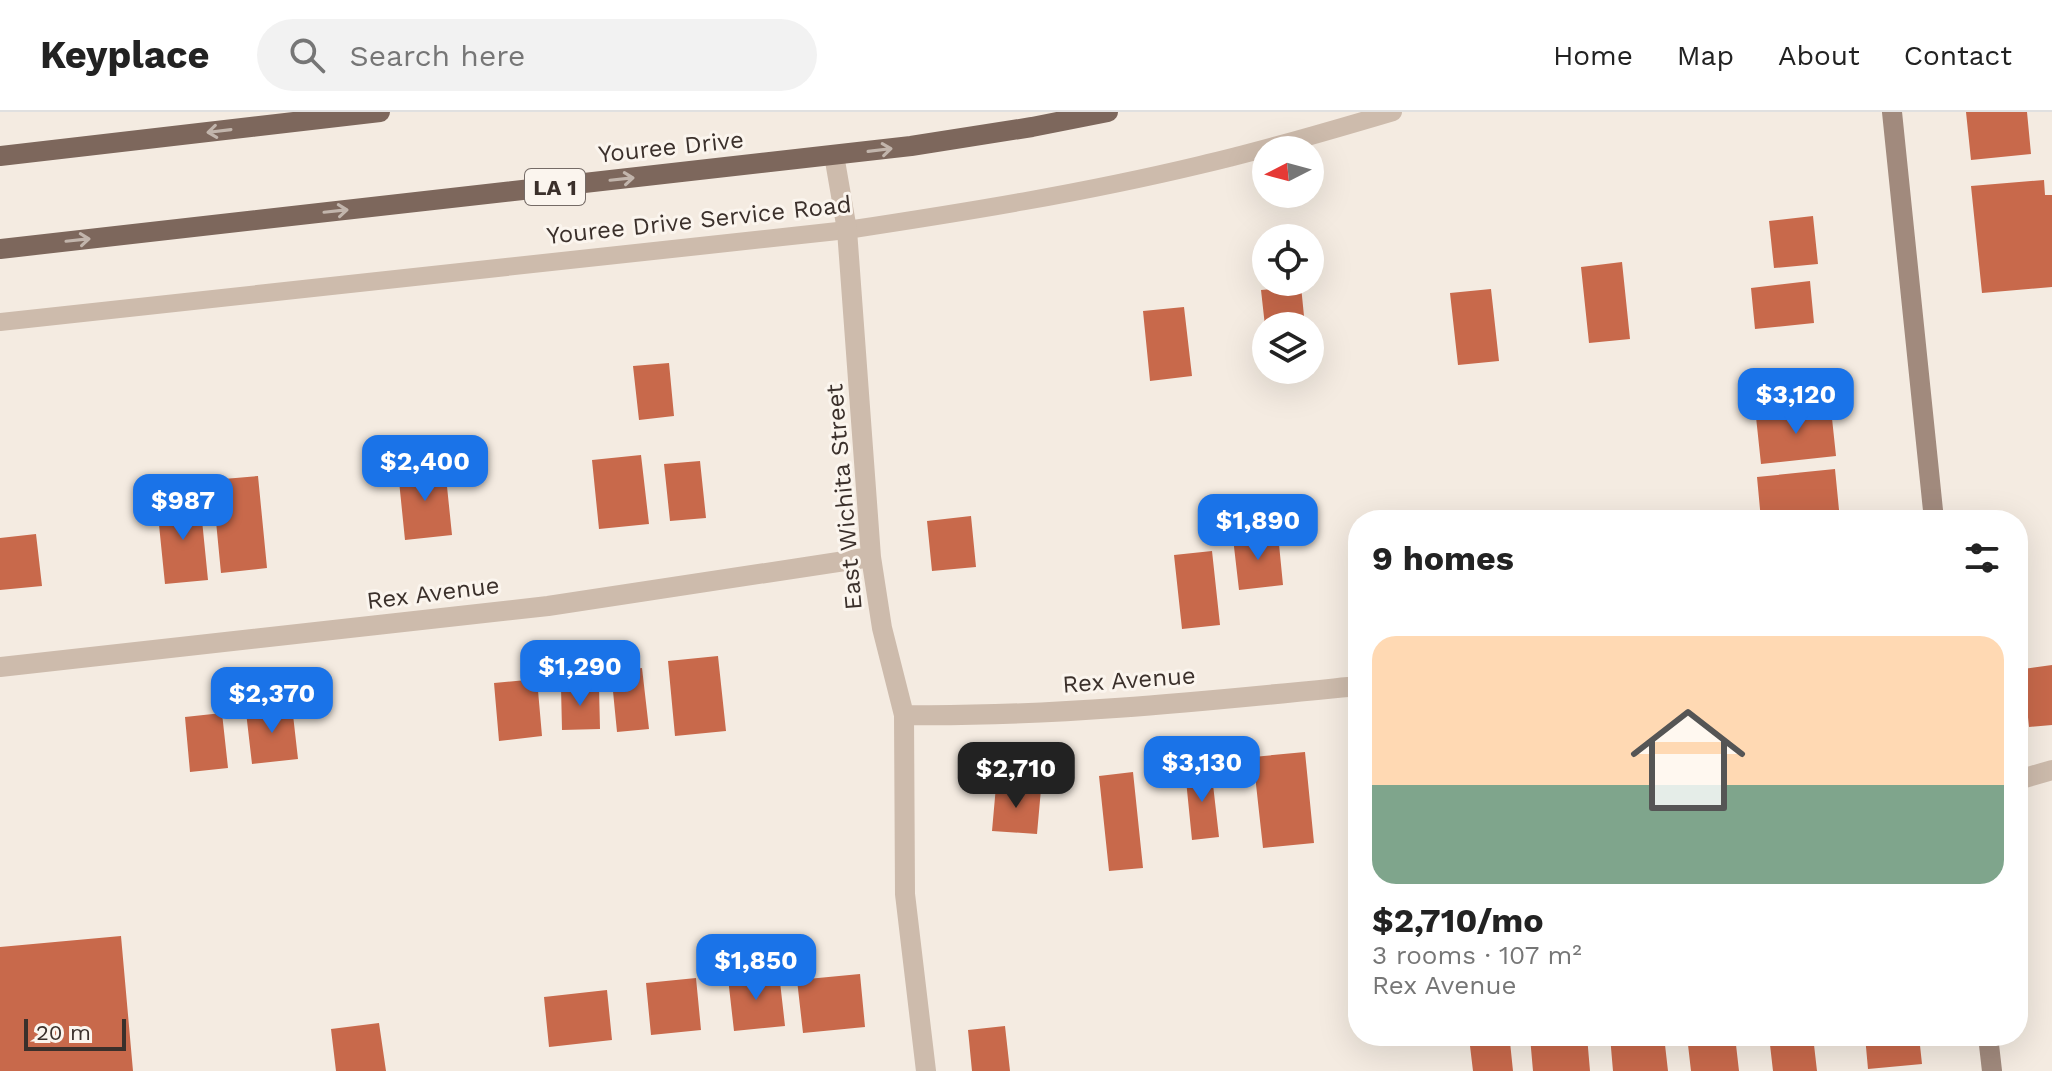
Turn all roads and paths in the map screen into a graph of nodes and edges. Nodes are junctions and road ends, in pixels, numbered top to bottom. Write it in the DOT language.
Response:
graph roads {
  1 [pos="380,112"];
  2 [pos="1108,112"];
  3 [pos="1393,112"];
  4 [pos="1892,112"];
  5 [pos="834,155"];
  6 [pos="0,156"];
  7 [pos="847,230"];
  8 [pos="0,249"];
  9 [pos="0,322"];
  10 [pos="1933,510"];
  11 [pos="871,557"];
  12 [pos="0,667"];
  13 [pos="1348,687"];
  14 [pos="904,715"];
  15 [pos="2052,770"];
  16 [pos="2028,777"];
  17 [pos="1989,1046"];
  18 [pos="926,1071"];
  19 [pos="1992,1071"];
  1 -- 6 [label="main road, one-way"];
  5 -- 2 [label="main road, Youree Drive / LA 1, one-way"];
  3 -- 7 [label="lane, Youree Drive Service Road"];
  4 -- 10 [label="street"];
  5 -- 7 [label="street, East Wichita Street"];
  8 -- 5 [label="main road, Youree Drive / LA 1, one-way"];
  7 -- 9 [label="lane, Youree Drive Service Road"];
  7 -- 11 [label="street, East Wichita Street"];
  11 -- 12 [label="street, Rex Avenue"];
  11 -- 14 [label="street, East Wichita Street"];
  13 -- 14 [label="street, Rex Avenue"];
  14 -- 18 [label="street, East Wichita Street"];
  15 -- 16 [label="street"];
  17 -- 19 [label="street"];
}
